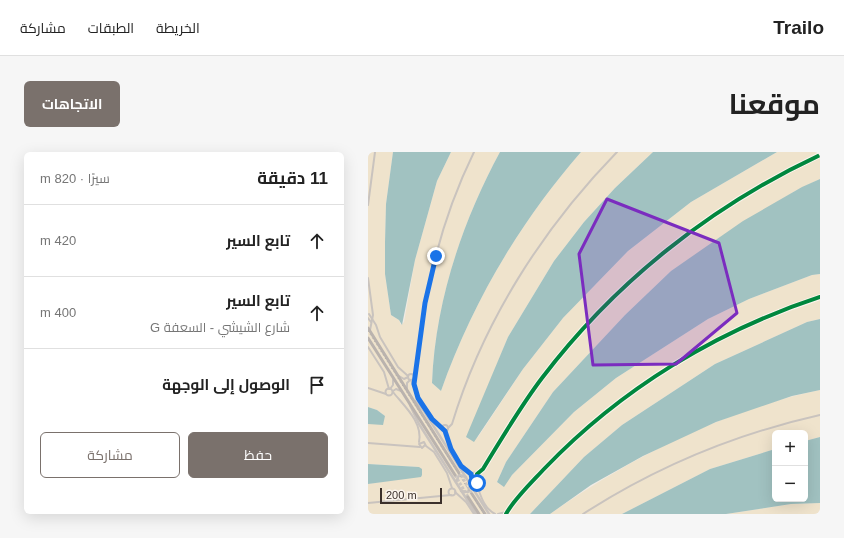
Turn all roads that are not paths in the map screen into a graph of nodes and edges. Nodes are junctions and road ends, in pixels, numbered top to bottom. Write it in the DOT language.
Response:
graph roads {
  1 [pos="375,152"];
  2 [pos="474,152"];
  3 [pos="617,152"];
  4 [pos="820,155"];
  5 [pos="368,205"];
  6 [pos="368,278"];
  7 [pos="820,297"];
  8 [pos="371,308"];
  9 [pos="368,314"];
  10 [pos="368,318"];
  11 [pos="373,319"];
  12 [pos="371,322"];
  13 [pos="369,330"];
  14 [pos="368,338"];
  15 [pos="368,342"];
  16 [pos="373,346"];
  17 [pos="368,347"];
  18 [pos="416,370"];
  19 [pos="404,371"];
  20 [pos="411,374"];
  21 [pos="398,376"];
  22 [pos="408,376"];
  23 [pos="393,378"];
  24 [pos="414,378"];
  25 [pos="411,380"];
  26 [pos="387,384"];
  27 [pos="414,384"];
  28 [pos="368,388"];
  29 [pos="390,389"];
  30 [pos="407,390"];
  31 [pos="386,391"];
  32 [pos="401,391"];
  33 [pos="381,392"];
  34 [pos="393,392"];
  35 [pos="387,395"];
  36 [pos="391,395"];
  37 [pos="397,397"];
  38 [pos="413,399"];
  39 [pos="410,404"];
  40 [pos="820,415"];
  41 [pos="445,429"];
  42 [pos="436,430"];
  43 [pos="426,435"];
  44 [pos="420,437"];
  45 [pos="442,440"];
  46 [pos="422,442"];
  47 [pos="430,442"];
  48 [pos="368,443"];
  49 [pos="419,444"];
  50 [pos="425,446"];
  51 [pos="413,447"];
  52 [pos="420,447"];
  53 [pos="484,467"];
  54 [pos="459,473"];
  55 [pos="455,475"];
  56 [pos="473,475"];
  57 [pos="466,477"];
  58 [pos="476,479"];
  59 [pos="456,482"];
  60 [pos="471,485"];
  61 [pos="451,489"];
  62 [pos="461,491"];
  63 [pos="454,493"];
  64 [pos="472,494"];
  65 [pos="443,495"];
  66 [pos="468,497"];
  67 [pos="368,503"];
  68 [pos="505,513"];
  69 [pos="475,514"];
  70 [pos="479,514"];
  71 [pos="486,514"];
  72 [pos="494,514"];
  73 [pos="583,514"];
  1 -- 5 [label="street"];
  2 -- 18 [label="street"];
  3 -- 41 [label="street"];
  4 -- 53 [label="street"];
  6 -- 8 [label="street"];
  7 -- 68 [label="street"];
  8 -- 9 [label="street"];
  8 -- 11 [label="street"];
  9 -- 11 [label="street"];
  10 -- 12 [label="street"];
  11 -- 12 [label="street"];
  11 -- 13 [label="street"];
  11 -- 19 [label="street"];
  12 -- 13 [label="street"];
  13 -- 21 [label="main road"];
  14 -- 16 [label="main road"];
  15 -- 16 [label="street"];
  16 -- 23 [label="main road"];
  17 -- 26 [label="street"];
  18 -- 20 [label="street"];
  18 -- 24 [label="street"];
  19 -- 20 [label="street"];
  19 -- 22 [label="street"];
  20 -- 22 [label="street"];
  20 -- 24 [label="street"];
  21 -- 22 [label="street"];
  21 -- 30 [label="main road"];
  22 -- 25 [label="street"];
  23 -- 29 [label="street"];
  23 -- 32 [label="main road"];
  24 -- 25 [label="street"];
  24 -- 27 [label="street"];
  25 -- 27 [label="street"];
  25 -- 30 [label="street"];
  26 -- 29 [label="street"];
  26 -- 31 [label="street"];
  27 -- 41 [label="street"];
  28 -- 33 [label="street"];
  29 -- 31 [label="street"];
  29 -- 34 [label="street"];
  30 -- 38 [label="main road"];
  31 -- 33 [label="street"];
  31 -- 35 [label="street"];
  32 -- 34 [label="street"];
  32 -- 39 [label="main road"];
  33 -- 35 [label="street"];
  34 -- 36 [label="street"];
  34 -- 37 [label="street"];
  35 -- 36 [label="street"];
  36 -- 37 [label="street"];
  37 -- 44 [label="street"];
  38 -- 42 [label="street"];
  38 -- 54 [label="main road"];
  39 -- 43 [label="street"];
  39 -- 55 [label="main road"];
  40 -- 73 [label="street"];
  41 -- 42 [label="street"];
  41 -- 45 [label="street"];
  41 -- 56 [label="street"];
  42 -- 45 [label="street"];
  43 -- 46 [label="street"];
  43 -- 47 [label="street"];
  44 -- 46 [label="street"];
  44 -- 49 [label="street"];
  45 -- 57 [label="street"];
  46 -- 49 [label="street"];
  46 -- 50 [label="street"];
  47 -- 50 [label="street"];
  47 -- 59 [label="street"];
  48 -- 51 [label="street"];
  49 -- 51 [label="street"];
  49 -- 52 [label="street"];
  50 -- 52 [label="street"];
  50 -- 61 [label="street"];
  51 -- 52 [label="street"];
  53 -- 56 [label="street"];
  53 -- 58 [label="street"];
  56 -- 57 [label="street"];
  56 -- 58 [label="street"];
  56 -- 58 [label="street"];
  57 -- 59 [label="street"];
  57 -- 60 [label="street"];
  58 -- 60 [label="street"];
  58 -- 72 [label="street"];
  59 -- 61 [label="street"];
  59 -- 62 [label="street"];
  60 -- 62 [label="street"];
  60 -- 72 [label="street"];
  61 -- 63 [label="street"];
  61 -- 63 [label="street"];
  61 -- 65 [label="street"];
  62 -- 63 [label="street"];
  62 -- 69 [label="street"];
  63 -- 65 [label="street"];
  63 -- 69 [label="street"];
  64 -- 71 [label="main road"];
  65 -- 67 [label="street"];
  66 -- 70 [label="main road"];
  68 -- 72 [label="street"];
}
